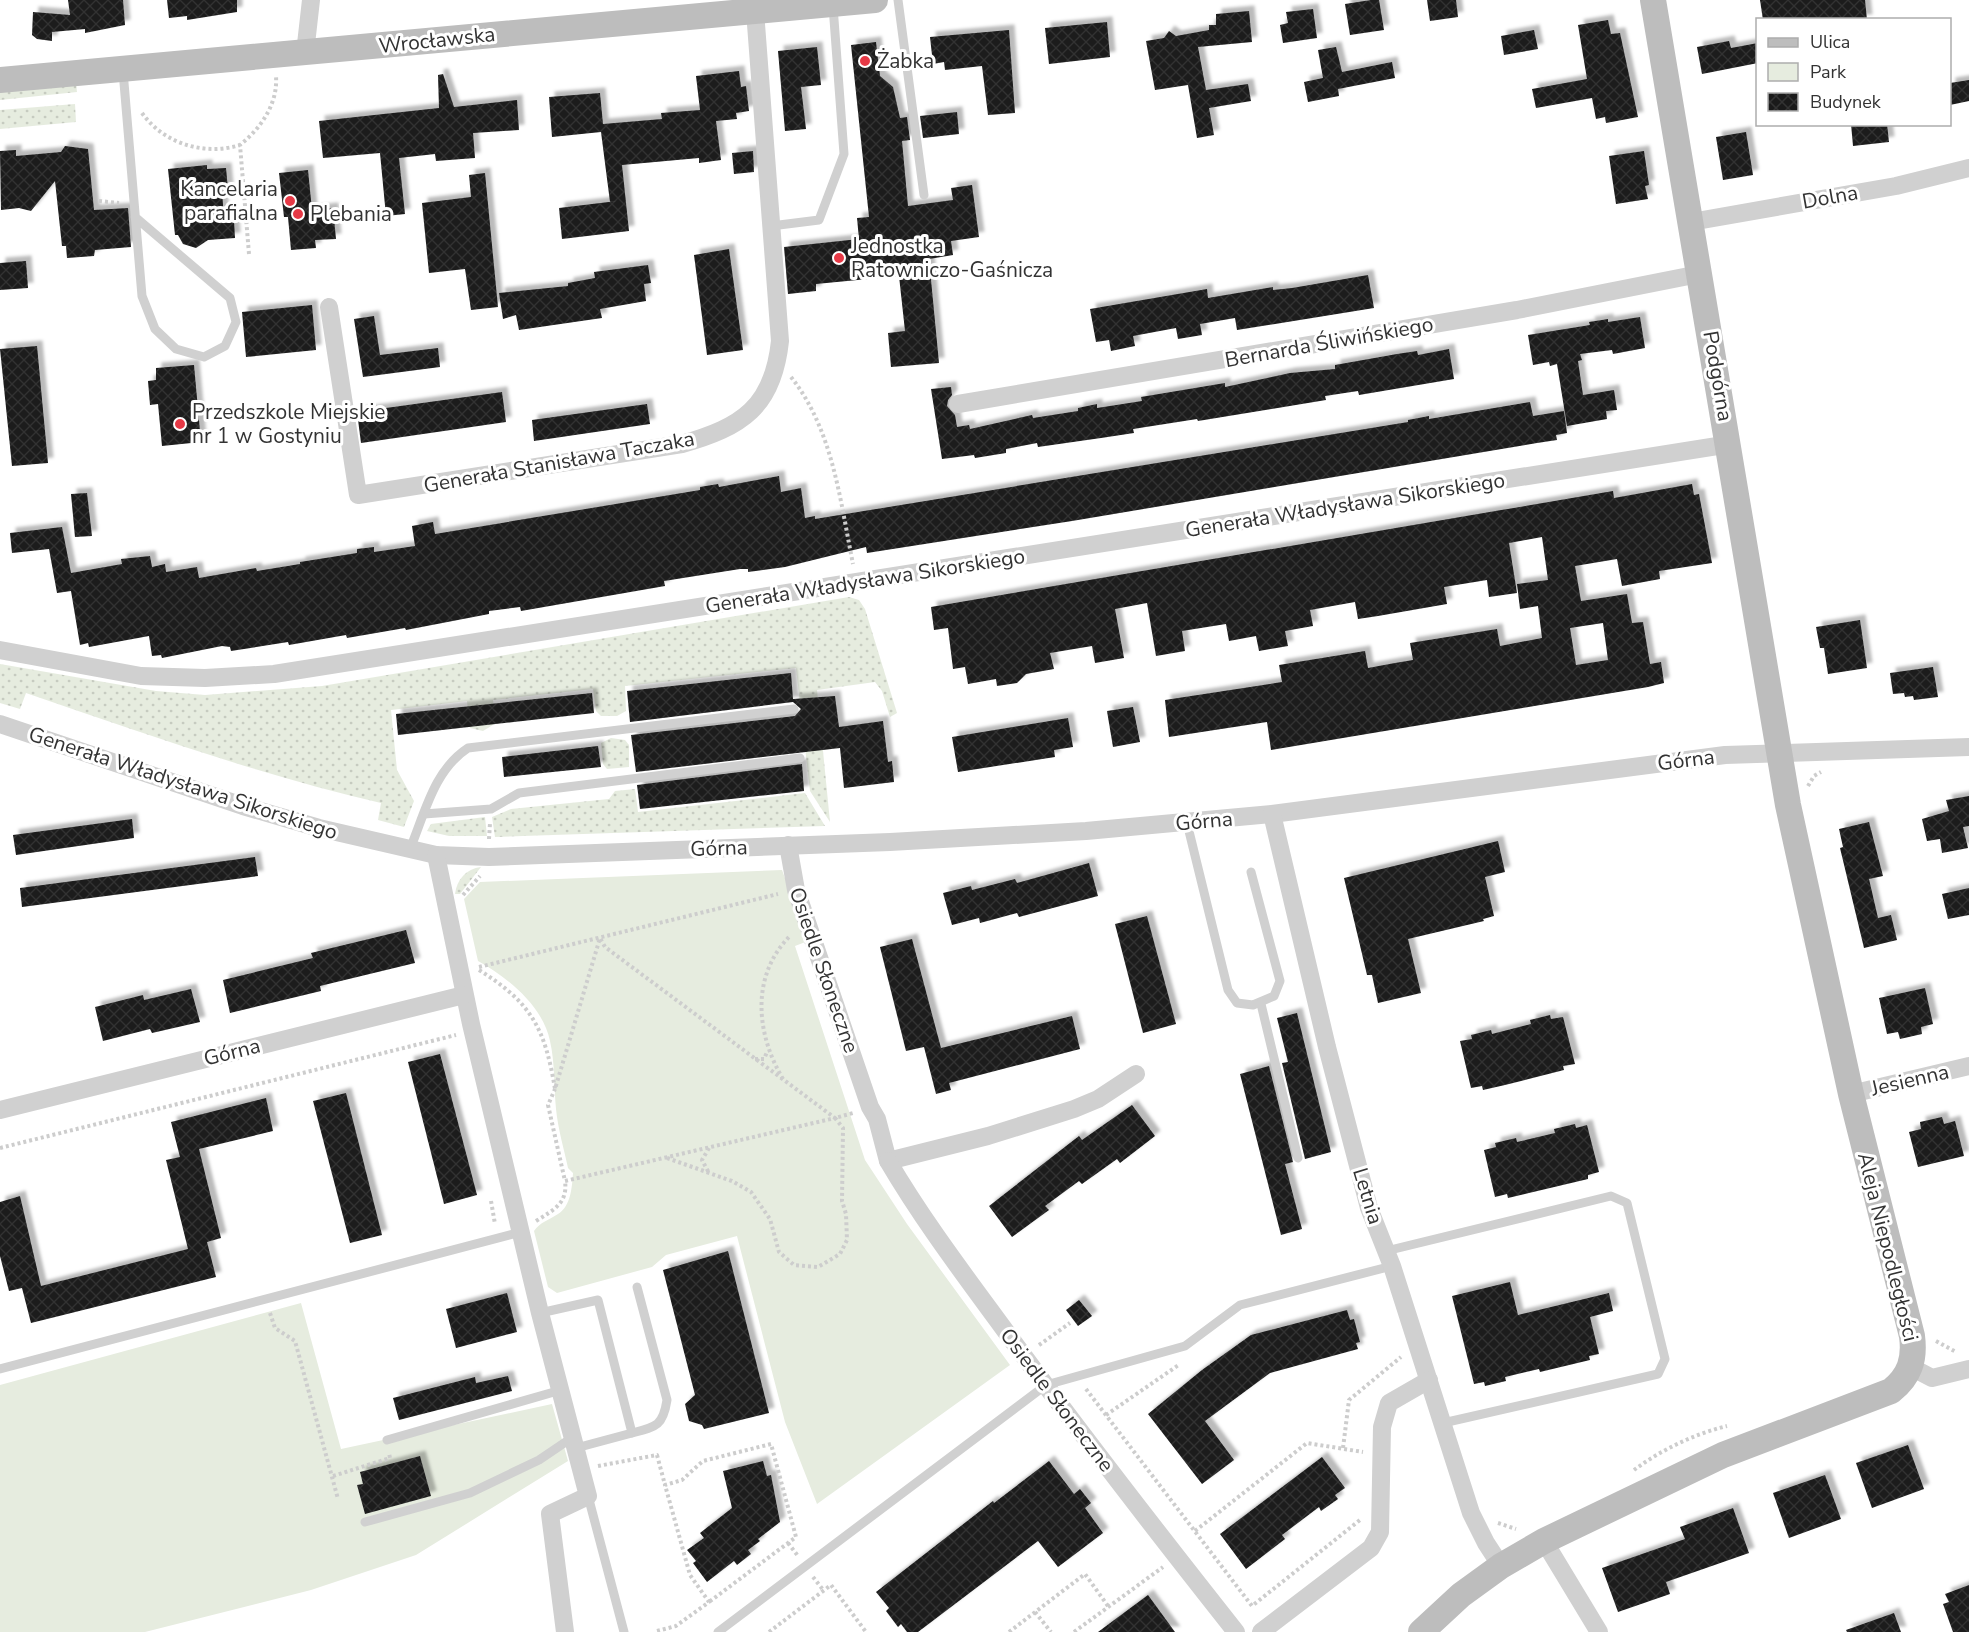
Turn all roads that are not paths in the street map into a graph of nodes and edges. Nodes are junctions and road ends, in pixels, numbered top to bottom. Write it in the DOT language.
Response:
graph roads {
  1 [pos="311,0"];
  2 [pos="875,0"];
  3 [pos="898,0"];
  4 [pos="1653,0"];
  5 [pos="832,4"];
  6 [pos="755,11"];
  7 [pos="305,53"];
  8 [pos="0,80"];
  9 [pos="124,80"];
  10 [pos="1969,168"];
  11 [pos="924,195"];
  12 [pos="135,217"];
  13 [pos="1690,222"];
  14 [pos="771,226"];
  15 [pos="1699,274"];
  16 [pos="329,307"];
  17 [pos="958,404"];
  18 [pos="1730,444"];
  19 [pos="0,650"];
  20 [pos="794,709"];
  21 [pos="0,724"];
  22 [pos="1969,747"];
  23 [pos="1779,752"];
  24 [pos="800,758"];
  25 [pos="424,814"];
  26 [pos="1272,814"];
  27 [pos="1187,823"];
  28 [pos="788,845"];
  29 [pos="411,849"];
  30 [pos="436,855"];
  31 [pos="1251,872"];
  32 [pos="464,995"];
  33 [pos="1261,1004"];
  34 [pos="1969,1066"];
  35 [pos="1136,1074"];
  36 [pos="1851,1094"];
  37 [pos="0,1110"];
  38 [pos="1298,1158"];
  39 [pos="888,1161"];
  40 [pos="521,1232"];
  41 [pos="1389,1259"];
  42 [pos="637,1287"];
  43 [pos="540,1313"];
  44 [pos="1911,1367"];
  45 [pos="0,1369"];
  46 [pos="1969,1369"];
  47 [pos="1429,1380"];
  48 [pos="1046,1385"];
  49 [pos="561,1390"];
  50 [pos="1443,1423"];
  51 [pos="632,1433"];
  52 [pos="387,1440"];
  53 [pos="575,1442"];
  54 [pos="588,1496"];
  55 [pos="365,1522"];
  56 [pos="1544,1540"];
  57 [pos="1501,1566"];
  58 [pos="565,1632"];
  59 [pos="624,1632"];
  60 [pos="718,1632"];
  61 [pos="1236,1632"];
  62 [pos="1261,1632"];
  63 [pos="1421,1632"];
  64 [pos="1599,1632"];
  1 -- 7 [label="street"];
  2 -- 5 [label="street, Wrocławska"];
  3 -- 11 [label="lane"];
  4 -- 13 [label="street, Podgórna"];
  5 -- 6 [label="street, Wrocławska"];
  5 -- 14 [label="lane"];
  6 -- 7 [label="street, Wrocławska"];
  6 -- 14 [label="street, Generała Stanisława Taczaka"];
  7 -- 9 [label="street, Wrocławska"];
  8 -- 9 [label="street, Wrocławska"];
  9 -- 12 [label="lane"];
  10 -- 13 [label="street, Dolna"];
  12 -- 12 [label="lane"];
  13 -- 15 [label="street, Podgórna"];
  14 -- 16 [label="street, Generała Stanisława Taczaka"];
  15 -- 17 [label="street, Bernarda Śliwińskiego"];
  15 -- 18 [label="street, Podgórna"];
  18 -- 19 [label="street, Generała Władysława Sikorskiego"];
  18 -- 23 [label="street, Podgórna"];
  20 -- 25 [label="lane"];
  21 -- 29 [label="street, Generała Władysława Sikorskiego"];
  22 -- 23 [label="street, Górna"];
  23 -- 26 [label="street, Górna"];
  23 -- 36 [label="street, Aleja Niepodległości"];
  24 -- 25 [label="lane"];
  25 -- 29 [label="lane"];
  26 -- 27 [label="street, Górna"];
  26 -- 41 [label="street, Letnia"];
  27 -- 28 [label="street, Górna"];
  27 -- 33 [label="lane"];
  28 -- 30 [label="street, Górna"];
  28 -- 39 [label="street, Osiedle Słoneczne"];
  29 -- 30 [label="street, Generała Władysława Sikorskiego"];
  30 -- 32 [label="street"];
  31 -- 33 [label="lane"];
  32 -- 37 [label="street, Górna"];
  32 -- 40 [label="street"];
  33 -- 38 [label="lane"];
  34 -- 36 [label="street, Jesienna"];
  35 -- 39 [label="street"];
  36 -- 44 [label="street, Aleja Niepodległości"];
  39 -- 48 [label="street, Osiedle Słoneczne"];
  40 -- 43 [label="street"];
  40 -- 45 [label="lane"];
  41 -- 47 [label="street, Letnia"];
  41 -- 48 [label="lane"];
  41 -- 50 [label="lane"];
  42 -- 51 [label="lane"];
  43 -- 49 [label="street"];
  43 -- 51 [label="lane"];
  44 -- 46 [label="street"];
  44 -- 56 [label="street, Aleja Niepodległości"];
  47 -- 50 [label="street, Letnia"];
  47 -- 62 [label="street"];
  48 -- 60 [label="lane"];
  48 -- 61 [label="street, Osiedle Słoneczne"];
  49 -- 52 [label="lane"];
  49 -- 53 [label="street"];
  50 -- 57 [label="street, Letnia"];
  51 -- 53 [label="lane"];
  53 -- 54 [label="street"];
  53 -- 55 [label="lane"];
  54 -- 58 [label="street"];
  54 -- 59 [label="lane"];
  56 -- 57 [label="street, Aleja Niepodległości"];
  56 -- 64 [label="street"];
  57 -- 63 [label="street, Aleja Niepodległości"];
}
